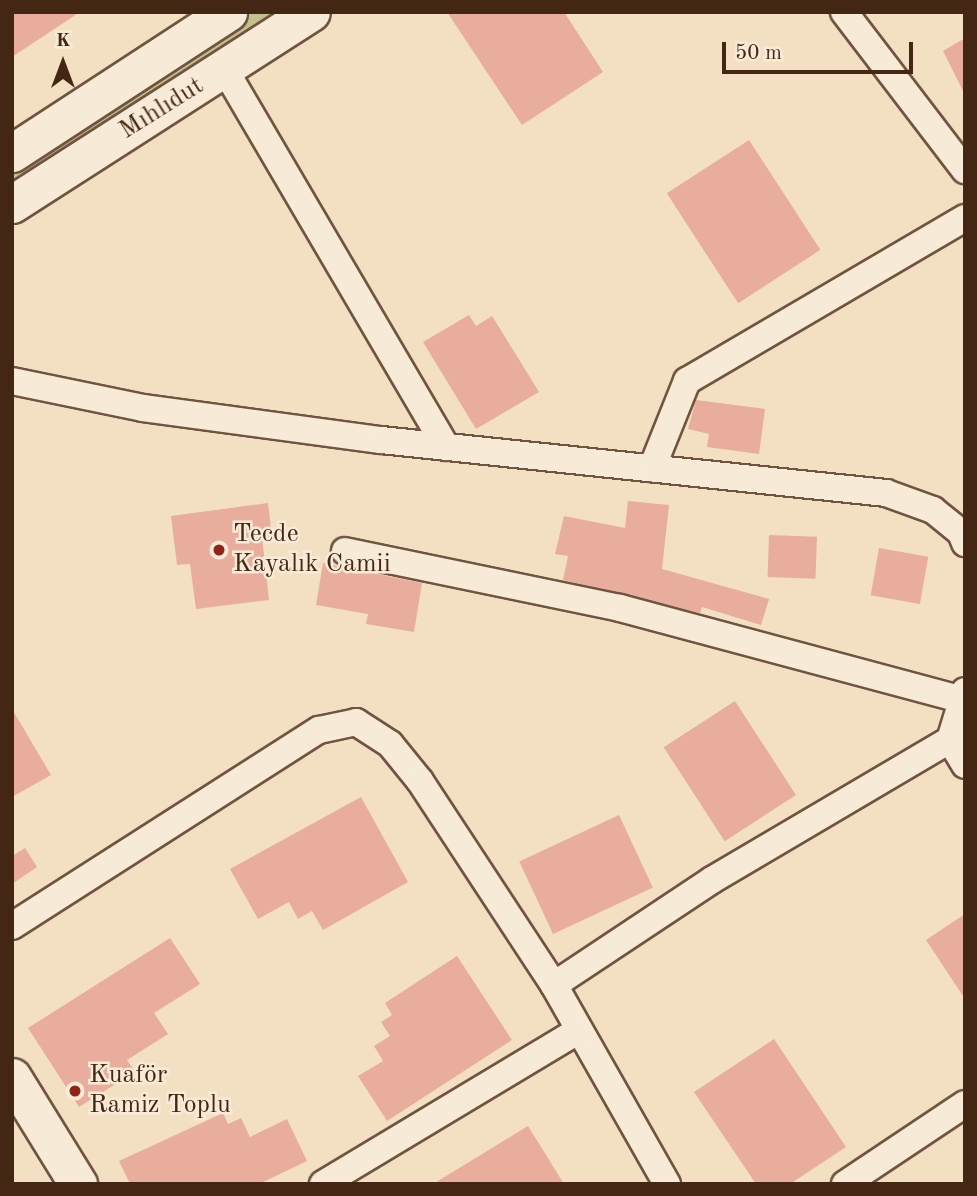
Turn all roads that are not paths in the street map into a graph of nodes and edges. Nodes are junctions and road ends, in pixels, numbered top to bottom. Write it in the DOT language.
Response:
graph roads {
  1 [pos="228,12"];
  2 [pos="311,12"];
  3 [pos="844,12"];
  4 [pos="225,70"];
  5 [pos="12,153"];
  6 [pos="965,170"];
  7 [pos="12,204"];
  8 [pos="965,218"];
  9 [pos="12,381"];
  10 [pos="446,447"];
  11 [pos="652,468"];
  12 [pos="965,543"];
  13 [pos="345,551"];
  14 [pos="964,695"];
  15 [pos="957,738"];
  16 [pos="965,765"];
  17 [pos="16,921"];
  18 [pos="12,946"];
  19 [pos="554,985"];
  20 [pos="578,1031"];
  21 [pos="12,1077"];
  22 [pos="965,1104"];
  23 [pos="860,1180"];
  24 [pos="78,1184"];
  25 [pos="323,1184"];
  26 [pos="667,1184"];
  1 -- 5 [label="main road, Mıhlıdut"];
  2 -- 4 [label="main road, Mıhlıdut"];
  3 -- 6 [label="street"];
  4 -- 7 [label="main road, Mıhlıdut"];
  4 -- 10 [label="street"];
  8 -- 11 [label="street"];
  9 -- 10 [label="street"];
  10 -- 11 [label="street"];
  11 -- 12 [label="street"];
  13 -- 14 [label="street"];
  14 -- 15 [label="street"];
  15 -- 16 [label="street"];
  15 -- 19 [label="street"];
  17 -- 18 [label="street"];
  17 -- 19 [label="street"];
  19 -- 20 [label="street"];
  20 -- 25 [label="street"];
  20 -- 26 [label="street"];
  21 -- 24 [label="main road"];
  22 -- 23 [label="street"];
}
